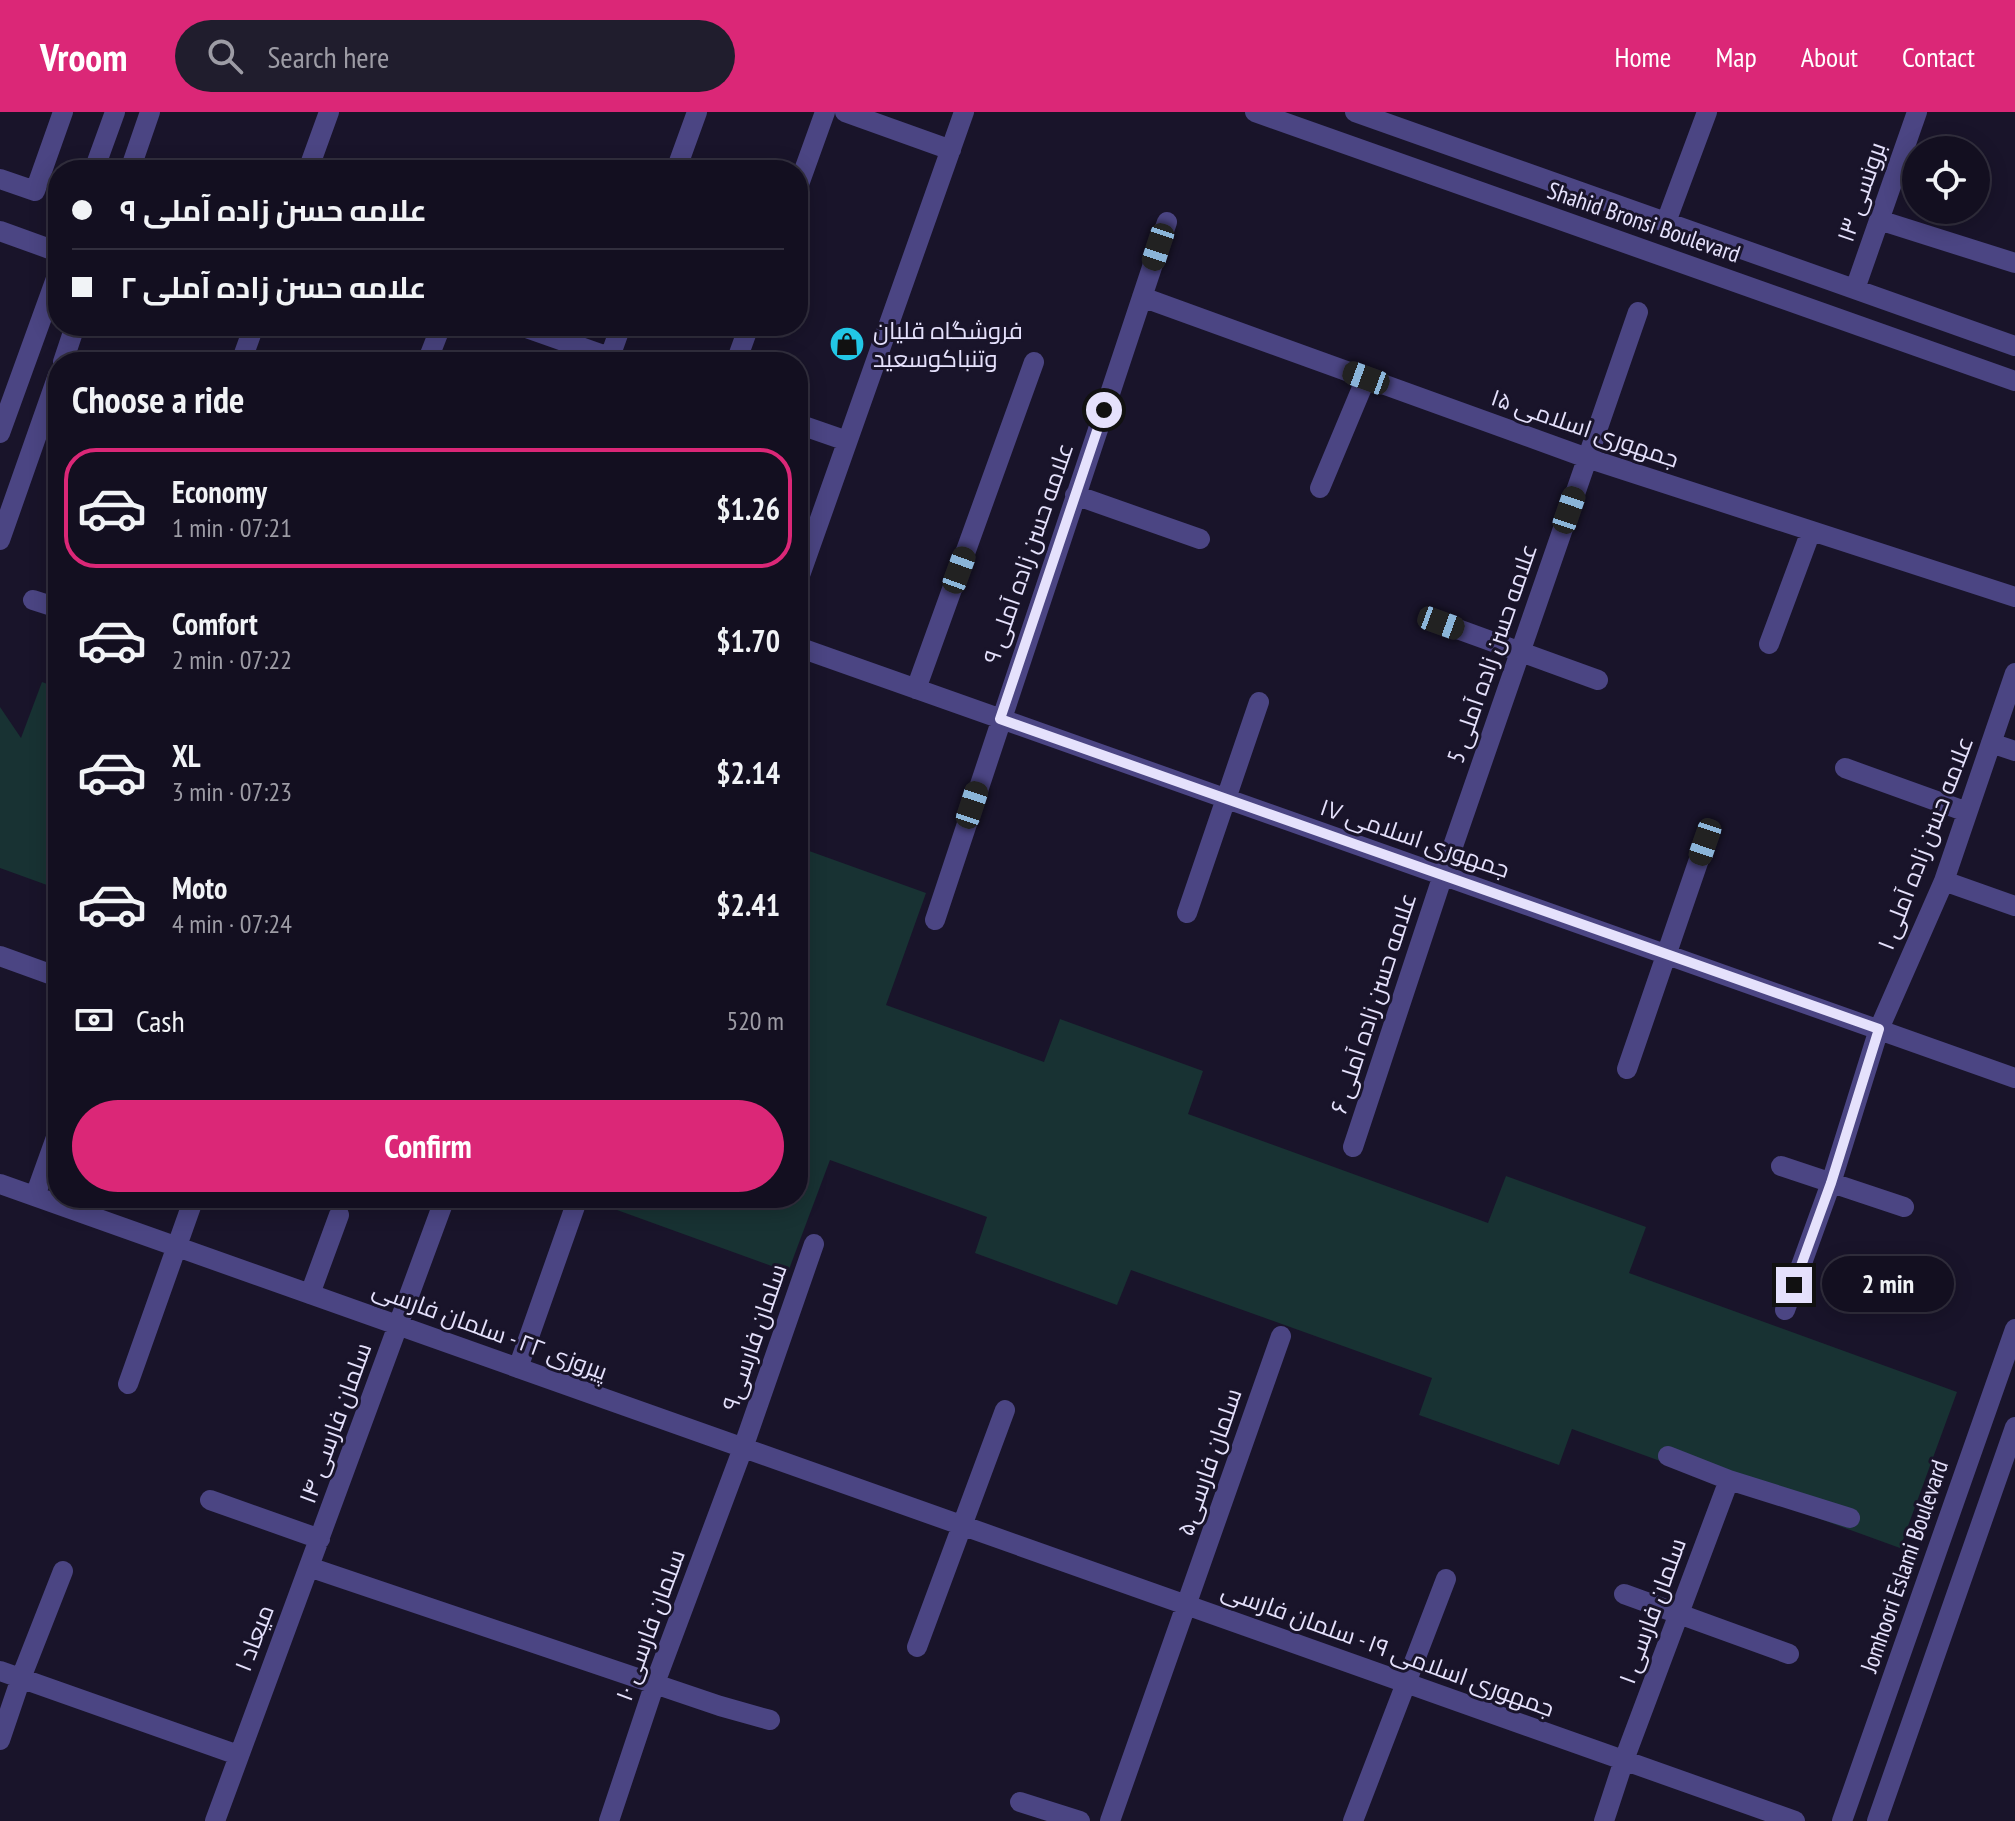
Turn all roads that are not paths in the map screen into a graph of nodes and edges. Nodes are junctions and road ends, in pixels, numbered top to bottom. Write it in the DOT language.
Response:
graph roads {
  1 [pos="63,112"];
  2 [pos="115,112"];
  3 [pos="150,112"];
  4 [pos="329,112"];
  5 [pos="697,112"];
  6 [pos="825,112"];
  7 [pos="845,112"];
  8 [pos="964,112"];
  9 [pos="1255,112"];
  10 [pos="1355,112"];
  11 [pos="1707,112"];
  12 [pos="1917,112"];
  13 [pos="951,150"];
  14 [pos="98,160"];
  15 [pos="133,160"];
  16 [pos="312,160"];
  17 [pos="680,160"];
  18 [pos="808,160"];
  19 [pos="0,179"];
  20 [pos="1879,220"];
  21 [pos="1167,222"];
  22 [pos="1666,222"];
  23 [pos="0,231"];
  24 [pos="48,248"];
  25 [pos="2015,263"];
  26 [pos="1855,289"];
  27 [pos="1142,297"];
  28 [pos="48,301"];
  29 [pos="1638,312"];
  30 [pos="548,336"];
  31 [pos="2015,346"];
  32 [pos="592,352"];
  33 [pos="1034,362"];
  34 [pos="1366,378"];
  35 [pos="2015,381"];
  36 [pos="48,403"];
  37 [pos="808,427"];
  38 [pos="0,433"];
  39 [pos="847,441"];
  40 [pos="1587,458"];
  41 [pos="1320,488"];
  42 [pos="1075,495"];
  43 [pos="1811,531"];
  44 [pos="1200,539"];
  45 [pos="0,540"];
  46 [pos="808,552"];
  47 [pos="2015,597"];
  48 [pos="33,600"];
  49 [pos="48,605"];
  50 [pos="1441,623"];
  51 [pos="1769,644"];
  52 [pos="1521,650"];
  53 [pos="808,651"];
  54 [pos="2015,673"];
  55 [pos="1598,680"];
  56 [pos="916,689"];
  57 [pos="1259,702"];
  58 [pos="1000,719"];
  59 [pos="1991,743"];
  60 [pos="2015,751"];
  61 [pos="1845,768"];
  62 [pos="1225,798"];
  63 [pos="1967,812"];
  64 [pos="1705,842"];
  65 [pos="1443,875"];
  66 [pos="1944,881"];
  67 [pos="2015,906"];
  68 [pos="1187,913"];
  69 [pos="935,920"];
  70 [pos="1666,954"];
  71 [pos="0,956"];
  72 [pos="48,973"];
  73 [pos="1879,1029"];
  74 [pos="1627,1069"];
  75 [pos="2015,1078"];
  76 [pos="1353,1147"];
  77 [pos="48,1160"];
  78 [pos="1781,1166"];
  79 [pos="1831,1183"];
  80 [pos="0,1184"];
  81 [pos="35,1196"];
  82 [pos="48,1201"];
  83 [pos="1904,1207"];
  84 [pos="68,1208"];
  85 [pos="191,1208"];
  86 [pos="441,1208"];
  87 [pos="574,1208"];
  88 [pos="339,1215"];
  89 [pos="814,1244"];
  90 [pos="177,1247"];
  91 [pos="310,1294"];
  92 [pos="1785,1310"];
  93 [pos="398,1325"];
  94 [pos="2015,1329"];
  95 [pos="1281,1336"];
  96 [pos="518,1368"];
  97 [pos="128,1384"];
  98 [pos="1005,1410"];
  99 [pos="2015,1427"];
  100 [pos="743,1448"];
  101 [pos="1668,1456"];
  102 [pos="1729,1480"];
  103 [pos="210,1500"];
  104 [pos="1850,1518"];
  105 [pos="963,1526"];
  106 [pos="320,1539"];
  107 [pos="309,1567"];
  108 [pos="63,1571"];
  109 [pos="1446,1579"];
  110 [pos="1624,1594"];
  111 [pos="1187,1605"];
  112 [pos="1679,1615"];
  113 [pos="917,1647"];
  114 [pos="1789,1654"];
  115 [pos="0,1671"];
  116 [pos="21,1678"];
  117 [pos="655,1683"];
  118 [pos="1406,1683"];
  119 [pos="770,1720"];
  120 [pos="0,1740"];
  121 [pos="238,1755"];
  122 [pos="1624,1760"];
  123 [pos="1020,1802"];
  124 [pos="215,1821"];
  125 [pos="609,1821"];
  126 [pos="1080,1821"];
  127 [pos="1110,1821"];
  128 [pos="1353,1821"];
  129 [pos="1604,1821"];
  130 [pos="1795,1821"];
  131 [pos="1842,1821"];
  132 [pos="1877,1821"];
  1 -- 19 [label="street"];
  2 -- 14 [label="street"];
  3 -- 15 [label="street"];
  4 -- 16 [label="street"];
  5 -- 17 [label="street"];
  6 -- 18 [label="street"];
  7 -- 13 [label="street"];
  8 -- 13 [label="street"];
  9 -- 35 [label="street, Shahid Bronsi Boulevard"];
  10 -- 22 [label="street, Shahid Bronsi Boulevard"];
  11 -- 22 [label="street"];
  12 -- 20 [label="street, برونسی ۱۳"];
  13 -- 39 [label="street"];
  20 -- 25 [label="street"];
  20 -- 26 [label="street, برونسی ۱۳"];
  21 -- 27 [label="street, علامه حسن زاده آملی ۹"];
  22 -- 26 [label="street, Shahid Bronsi Boulevard"];
  23 -- 24 [label="street"];
  26 -- 31 [label="street, Shahid Bronsi Boulevard"];
  27 -- 34 [label="street, جمهوری اسلامی ۱۵"];
  27 -- 42 [label="street, علامه حسن زاده آملی ۹"];
  28 -- 38 [label="street"];
  29 -- 40 [label="street, علامه حسن زاده آملی 5"];
  30 -- 32 [label="street"];
  33 -- 56 [label="street"];
  34 -- 40 [label="street, جمهوری اسلامی ۱۵"];
  34 -- 41 [label="street"];
  36 -- 45 [label="street"];
  37 -- 39 [label="street"];
  39 -- 46 [label="street"];
  40 -- 43 [label="street, جمهوری اسلامی ۱۵"];
  40 -- 52 [label="street, علامه حسن زاده آملی 5"];
  42 -- 44 [label="street"];
  42 -- 58 [label="street, علامه حسن زاده آملی ۹"];
  43 -- 47 [label="street, جمهوری اسلامی ۱۵"];
  43 -- 51 [label="street"];
  48 -- 49 [label="street"];
  50 -- 52 [label="street"];
  52 -- 55 [label="street"];
  52 -- 65 [label="street, علامه حسن زاده آملی 5"];
  53 -- 56 [label="street, جمهوری اسلامی ۱۷"];
  54 -- 59 [label="street, علامه حسن زاده آملی ۱"];
  56 -- 58 [label="street, جمهوری اسلامی ۱۷"];
  57 -- 62 [label="street"];
  58 -- 62 [label="street, جمهوری اسلامی ۱۷"];
  58 -- 69 [label="street, علامه حسن زاده آملی ۹"];
  59 -- 60 [label="street"];
  59 -- 63 [label="street, علامه حسن زاده آملی ۱"];
  61 -- 63 [label="street"];
  62 -- 65 [label="street, جمهوری اسلامی ۱۷"];
  62 -- 68 [label="street"];
  63 -- 66 [label="street, علامه حسن زاده آملی ۱"];
  64 -- 70 [label="street"];
  65 -- 70 [label="street, جمهوری اسلامی ۱۷"];
  65 -- 76 [label="street, علامه حسن زاده آملی ۶"];
  66 -- 67 [label="street"];
  66 -- 73 [label="street, علامه حسن زاده آملی ۱"];
  70 -- 73 [label="street, جمهوری اسلامی ۱۷"];
  70 -- 74 [label="street"];
  71 -- 72 [label="street"];
  73 -- 75 [label="street, جمهوری اسلامی ۱۷"];
  73 -- 79 [label="street, علامه حسن زاده آملی ۱"];
  77 -- 81 [label="street"];
  78 -- 79 [label="street"];
  79 -- 83 [label="street"];
  79 -- 92 [label="street, علامه حسن زاده آملی ۱"];
  80 -- 81 [label="street, پیروزی ۲۲ - سلمان فارسی"];
  81 -- 82 [label="street, پیروزی ۲۲ - سلمان فارسی"];
  84 -- 90 [label="street, پیروزی ۲۲ - سلمان فارسی"];
  85 -- 90 [label="street"];
  86 -- 93 [label="street, سلمان فارسی ۱۴"];
  87 -- 96 [label="street"];
  88 -- 91 [label="street"];
  89 -- 100 [label="street, سلمان فارسی۹"];
  90 -- 91 [label="street, پیروزی ۲۲ - سلمان فارسی"];
  90 -- 97 [label="street"];
  91 -- 93 [label="street, پیروزی ۲۲ - سلمان فارسی"];
  93 -- 96 [label="street, پیروزی ۲۲ - سلمان فارسی"];
  93 -- 106 [label="street, سلمان فارسی ۱۴"];
  94 -- 131 [label="street, Jomhoori Eslami Boulevard"];
  95 -- 111 [label="street, سلمان فارسی۵"];
  96 -- 100 [label="street, پیروزی ۲۲ - سلمان فارسی"];
  98 -- 105 [label="street"];
  99 -- 132 [label="street"];
  100 -- 105 [label="street, پیروزی ۲۲ - سلمان فارسی"];
  100 -- 117 [label="street, سلمان فارسی ۱۰"];
  101 -- 102 [label="street"];
  102 -- 104 [label="street"];
  102 -- 112 [label="street, سلمان فارسی ۱"];
  103 -- 106 [label="street"];
  105 -- 111 [label="street, جمهوری اسلامی ۱۹ - سلمان فارسی"];
  105 -- 113 [label="street"];
  106 -- 107 [label="street, میعاد ۱"];
  107 -- 117 [label="street"];
  107 -- 121 [label="street, میعاد ۱"];
  108 -- 116 [label="street"];
  109 -- 118 [label="street"];
  110 -- 112 [label="street"];
  111 -- 118 [label="street, جمهوری اسلامی ۱۹ - سلمان فارسی"];
  111 -- 127 [label="street, سلمان فارسی۵"];
  112 -- 114 [label="street"];
  112 -- 122 [label="street, سلمان فارسی ۱"];
  115 -- 116 [label="street"];
  116 -- 120 [label="street"];
  116 -- 121 [label="street"];
  117 -- 119 [label="street"];
  117 -- 125 [label="street, سلمان فارسی ۱۰"];
  118 -- 122 [label="street, جمهوری اسلامی ۱۹ - سلمان فارسی"];
  118 -- 128 [label="street"];
  121 -- 124 [label="street, میعاد ۱"];
  122 -- 129 [label="street, سلمان فارسی ۱"];
  122 -- 130 [label="street, جمهوری اسلامی ۱۹ - سلمان فارسی"];
  123 -- 126 [label="street"];
}
